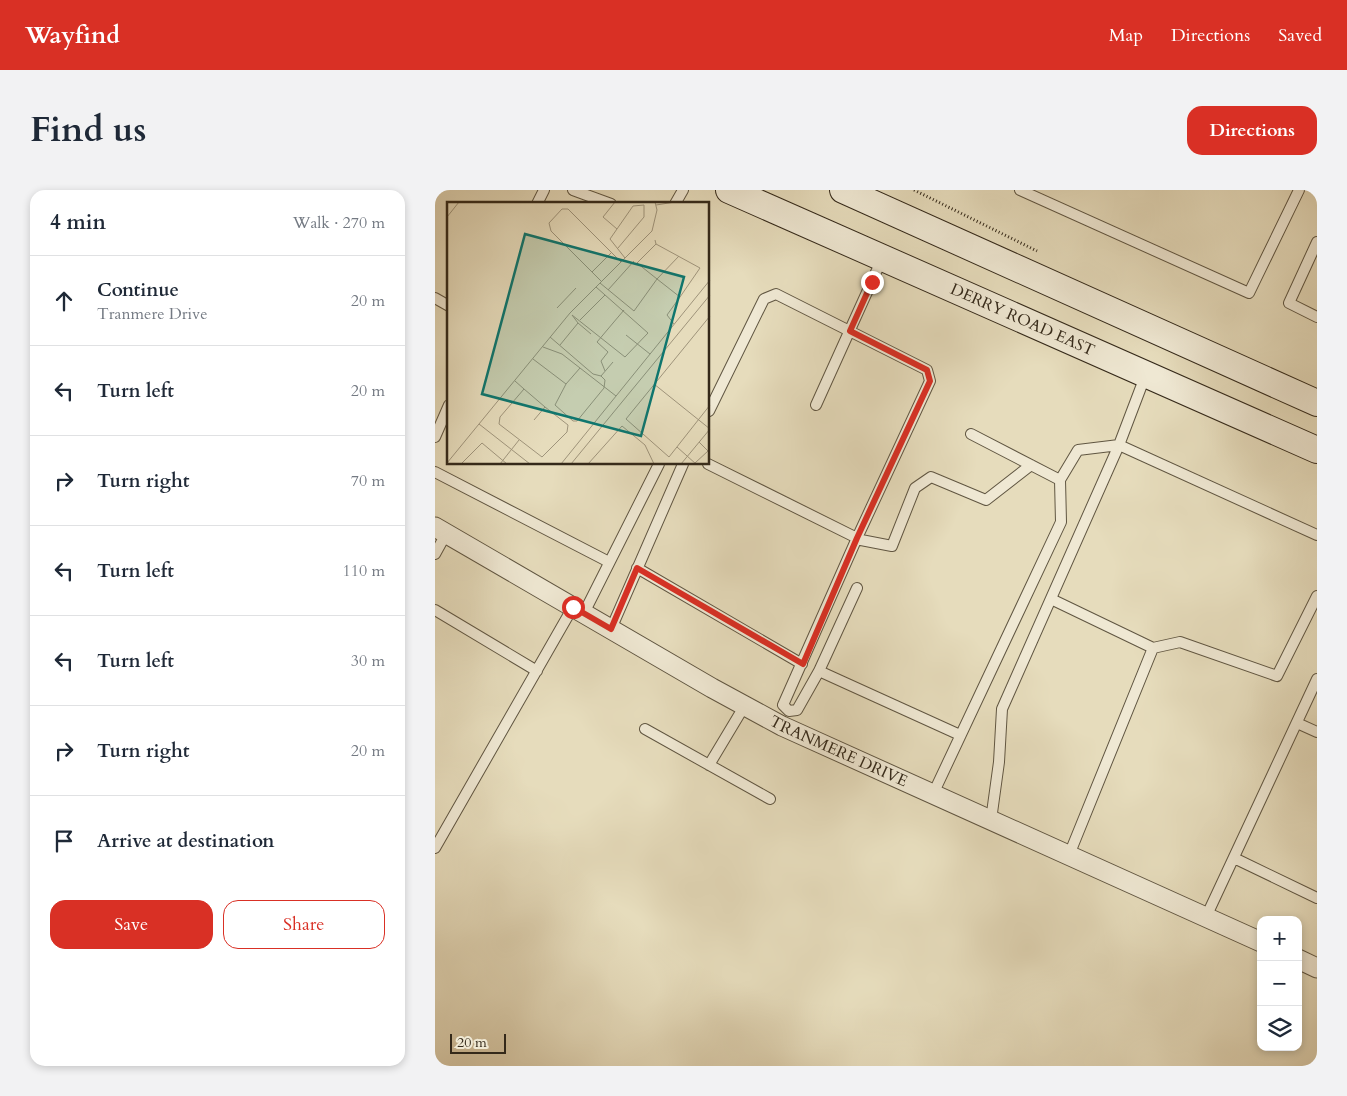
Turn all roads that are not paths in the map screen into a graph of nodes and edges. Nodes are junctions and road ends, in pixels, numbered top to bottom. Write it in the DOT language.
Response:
graph roads {
  1 [pos="544,190"];
  2 [pos="573,190"];
  3 [pos="683,190"];
  4 [pos="729,190"];
  5 [pos="843,190"];
  6 [pos="1299,190"];
  7 [pos="1026,191"];
  8 [pos="538,202"];
  9 [pos="606,202"];
  10 [pos="676,202"];
  11 [pos="1317,242"];
  12 [pos="883,258"];
  13 [pos="435,298"];
  14 [pos="447,305"];
  15 [pos="1317,317"];
  16 [pos="850,331"];
  17 [pos="1146,374"];
  18 [pos="1317,403"];
  19 [pos="816,405"];
  20 [pos="710,409"];
  21 [pos="447,410"];
  22 [pos="971,434"];
  23 [pos="435,438"];
  24 [pos="1119,445"];
  25 [pos="1317,450"];
  26 [pos="658,465"];
  27 [pos="683,465"];
  28 [pos="710,465"];
  29 [pos="1031,465"];
  30 [pos="435,472"];
  31 [pos="1060,480"];
  32 [pos="441,530"];
  33 [pos="1317,535"];
  34 [pos="857,538"];
  35 [pos="435,554"];
  36 [pos="609,562"];
  37 [pos="637,568"];
  38 [pos="857,588"];
  39 [pos="1317,596"];
  40 [pos="1051,599"];
  41 [pos="435,610"];
  42 [pos="578,610"];
  43 [pos="611,629"];
  44 [pos="1153,648"];
  45 [pos="803,664"];
  46 [pos="537,671"];
  47 [pos="819,671"];
  48 [pos="1317,679"];
  49 [pos="745,706"];
  50 [pos="786,718"];
  51 [pos="1297,723"];
  52 [pos="645,729"];
  53 [pos="1317,732"];
  54 [pos="960,735"];
  55 [pos="709,765"];
  56 [pos="933,794"];
  57 [pos="770,799"];
  58 [pos="991,820"];
  59 [pos="435,848"];
  60 [pos="1069,855"];
  61 [pos="1234,858"];
  62 [pos="1317,898"];
  63 [pos="1206,917"];
  64 [pos="1257,940"];
  65 [pos="1302,961"];
  66 [pos="1317,968"];
  1 -- 8 [label="lane"];
  2 -- 9 [label="lane"];
  3 -- 10 [label="lane"];
  4 -- 12 [label="main road, DERRY ROAD EAST"];
  5 -- 18 [label="main road"];
  6 -- 7 [label="lane"];
  11 -- 15 [label="lane"];
  12 -- 16 [label="lane"];
  12 -- 17 [label="main road, DERRY ROAD EAST"];
  13 -- 14 [label="lane"];
  16 -- 19 [label="lane"];
  16 -- 20 [label="lane"];
  16 -- 34 [label="lane"];
  17 -- 24 [label="lane"];
  17 -- 25 [label="main road, DERRY ROAD EAST"];
  21 -- 23 [label="lane"];
  22 -- 29 [label="lane"];
  24 -- 31 [label="lane"];
  24 -- 33 [label="lane"];
  24 -- 40 [label="lane"];
  26 -- 36 [label="lane"];
  27 -- 37 [label="lane"];
  28 -- 34 [label="lane"];
  29 -- 31 [label="lane"];
  29 -- 34 [label="lane"];
  30 -- 36 [label="lane"];
  31 -- 54 [label="lane"];
  32 -- 35 [label="lane"];
  32 -- 42 [label="street, TRANMERE DRIVE"];
  34 -- 45 [label="lane"];
  36 -- 42 [label="lane"];
  37 -- 43 [label="lane"];
  37 -- 45 [label="lane"];
  38 -- 47 [label="lane"];
  39 -- 44 [label="lane"];
  40 -- 44 [label="lane"];
  40 -- 58 [label="lane"];
  41 -- 46 [label="lane"];
  42 -- 43 [label="street, TRANMERE DRIVE"];
  42 -- 46 [label="lane"];
  43 -- 49 [label="street, TRANMERE DRIVE"];
  44 -- 60 [label="lane"];
  45 -- 50 [label="lane"];
  46 -- 59 [label="lane"];
  47 -- 50 [label="lane"];
  47 -- 54 [label="lane"];
  48 -- 51 [label="lane"];
  49 -- 50 [label="street, TRANMERE DRIVE"];
  49 -- 55 [label="lane"];
  50 -- 56 [label="street, TRANMERE DRIVE"];
  51 -- 53 [label="lane"];
  51 -- 61 [label="lane"];
  52 -- 55 [label="lane"];
  54 -- 56 [label="lane"];
  55 -- 57 [label="lane"];
  56 -- 58 [label="street, TRANMERE DRIVE"];
  58 -- 60 [label="street, TRANMERE DRIVE"];
  60 -- 63 [label="street, TRANMERE DRIVE"];
  61 -- 62 [label="lane"];
  61 -- 63 [label="lane"];
  63 -- 64 [label="street, TRANMERE DRIVE"];
  65 -- 66 [label="street"];
}
